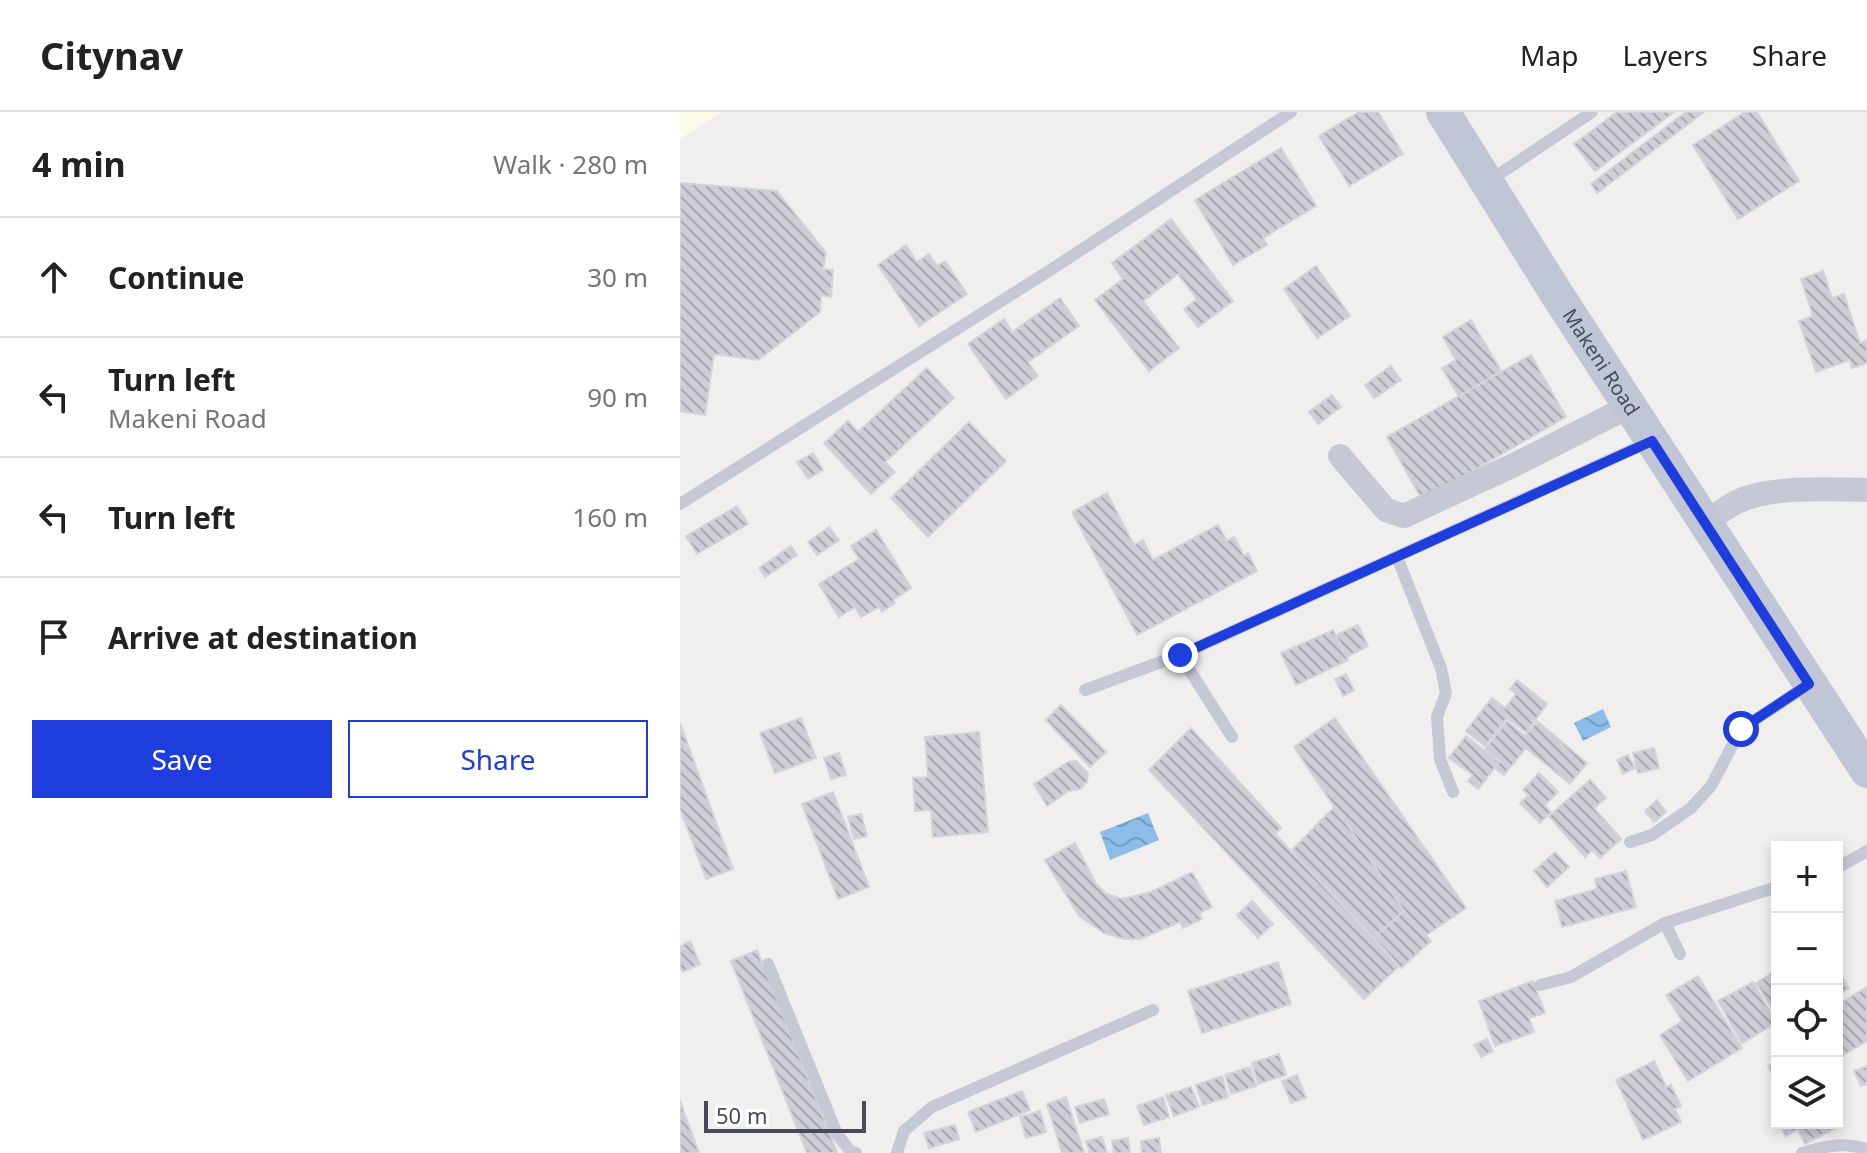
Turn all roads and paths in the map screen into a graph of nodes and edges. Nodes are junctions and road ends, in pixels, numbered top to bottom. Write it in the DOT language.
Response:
graph roads {
  1 [pos="1291,112"];
  2 [pos="1443,112"];
  3 [pos="1592,112"];
  4 [pos="1487,183"];
  5 [pos="1630,406"];
  6 [pos="1652,441"];
  7 [pos="1340,456"];
  8 [pos="1867,490"];
  9 [pos="680,504"];
  10 [pos="1706,522"];
  11 [pos="1397,557"];
  12 [pos="1180,655"];
  13 [pos="1809,684"];
  14 [pos="1085,690"];
  15 [pos="1232,737"];
  16 [pos="1867,771"];
  17 [pos="1453,792"];
  18 [pos="1630,842"];
  19 [pos="1867,851"];
  20 [pos="1843,865"];
  21 [pos="1771,889"];
  22 [pos="1665,923"];
  23 [pos="1680,954"];
  24 [pos="768,964"];
  25 [pos="1540,985"];
  26 [pos="1153,1010"];
  27 [pos="1867,1149"];
  28 [pos="856,1153"];
  29 [pos="897,1153"];
  30 [pos="1802,1153"];
  1 -- 9 [label="lane"];
  2 -- 4 [label="main road, Makeni Road"];
  3 -- 4 [label="lane"];
  4 -- 5 [label="main road, Makeni Road"];
  5 -- 6 [label="main road, Makeni Road"];
  5 -- 7 [label="street"];
  6 -- 10 [label="main road, Makeni Road"];
  6 -- 11 [label="lane"];
  8 -- 10 [label="street"];
  10 -- 13 [label="main road, Makeni Road"];
  11 -- 12 [label="lane"];
  11 -- 17 [label="lane"];
  12 -- 14 [label="lane"];
  12 -- 15 [label="lane"];
  13 -- 16 [label="main road, Makeni Road"];
  13 -- 18 [label="lane"];
  19 -- 20 [label="lane"];
  21 -- 22 [label="lane"];
  22 -- 23 [label="lane"];
  22 -- 25 [label="lane"];
  24 -- 28 [label="lane"];
  26 -- 29 [label="lane"];
  27 -- 30 [label="lane"];
}
